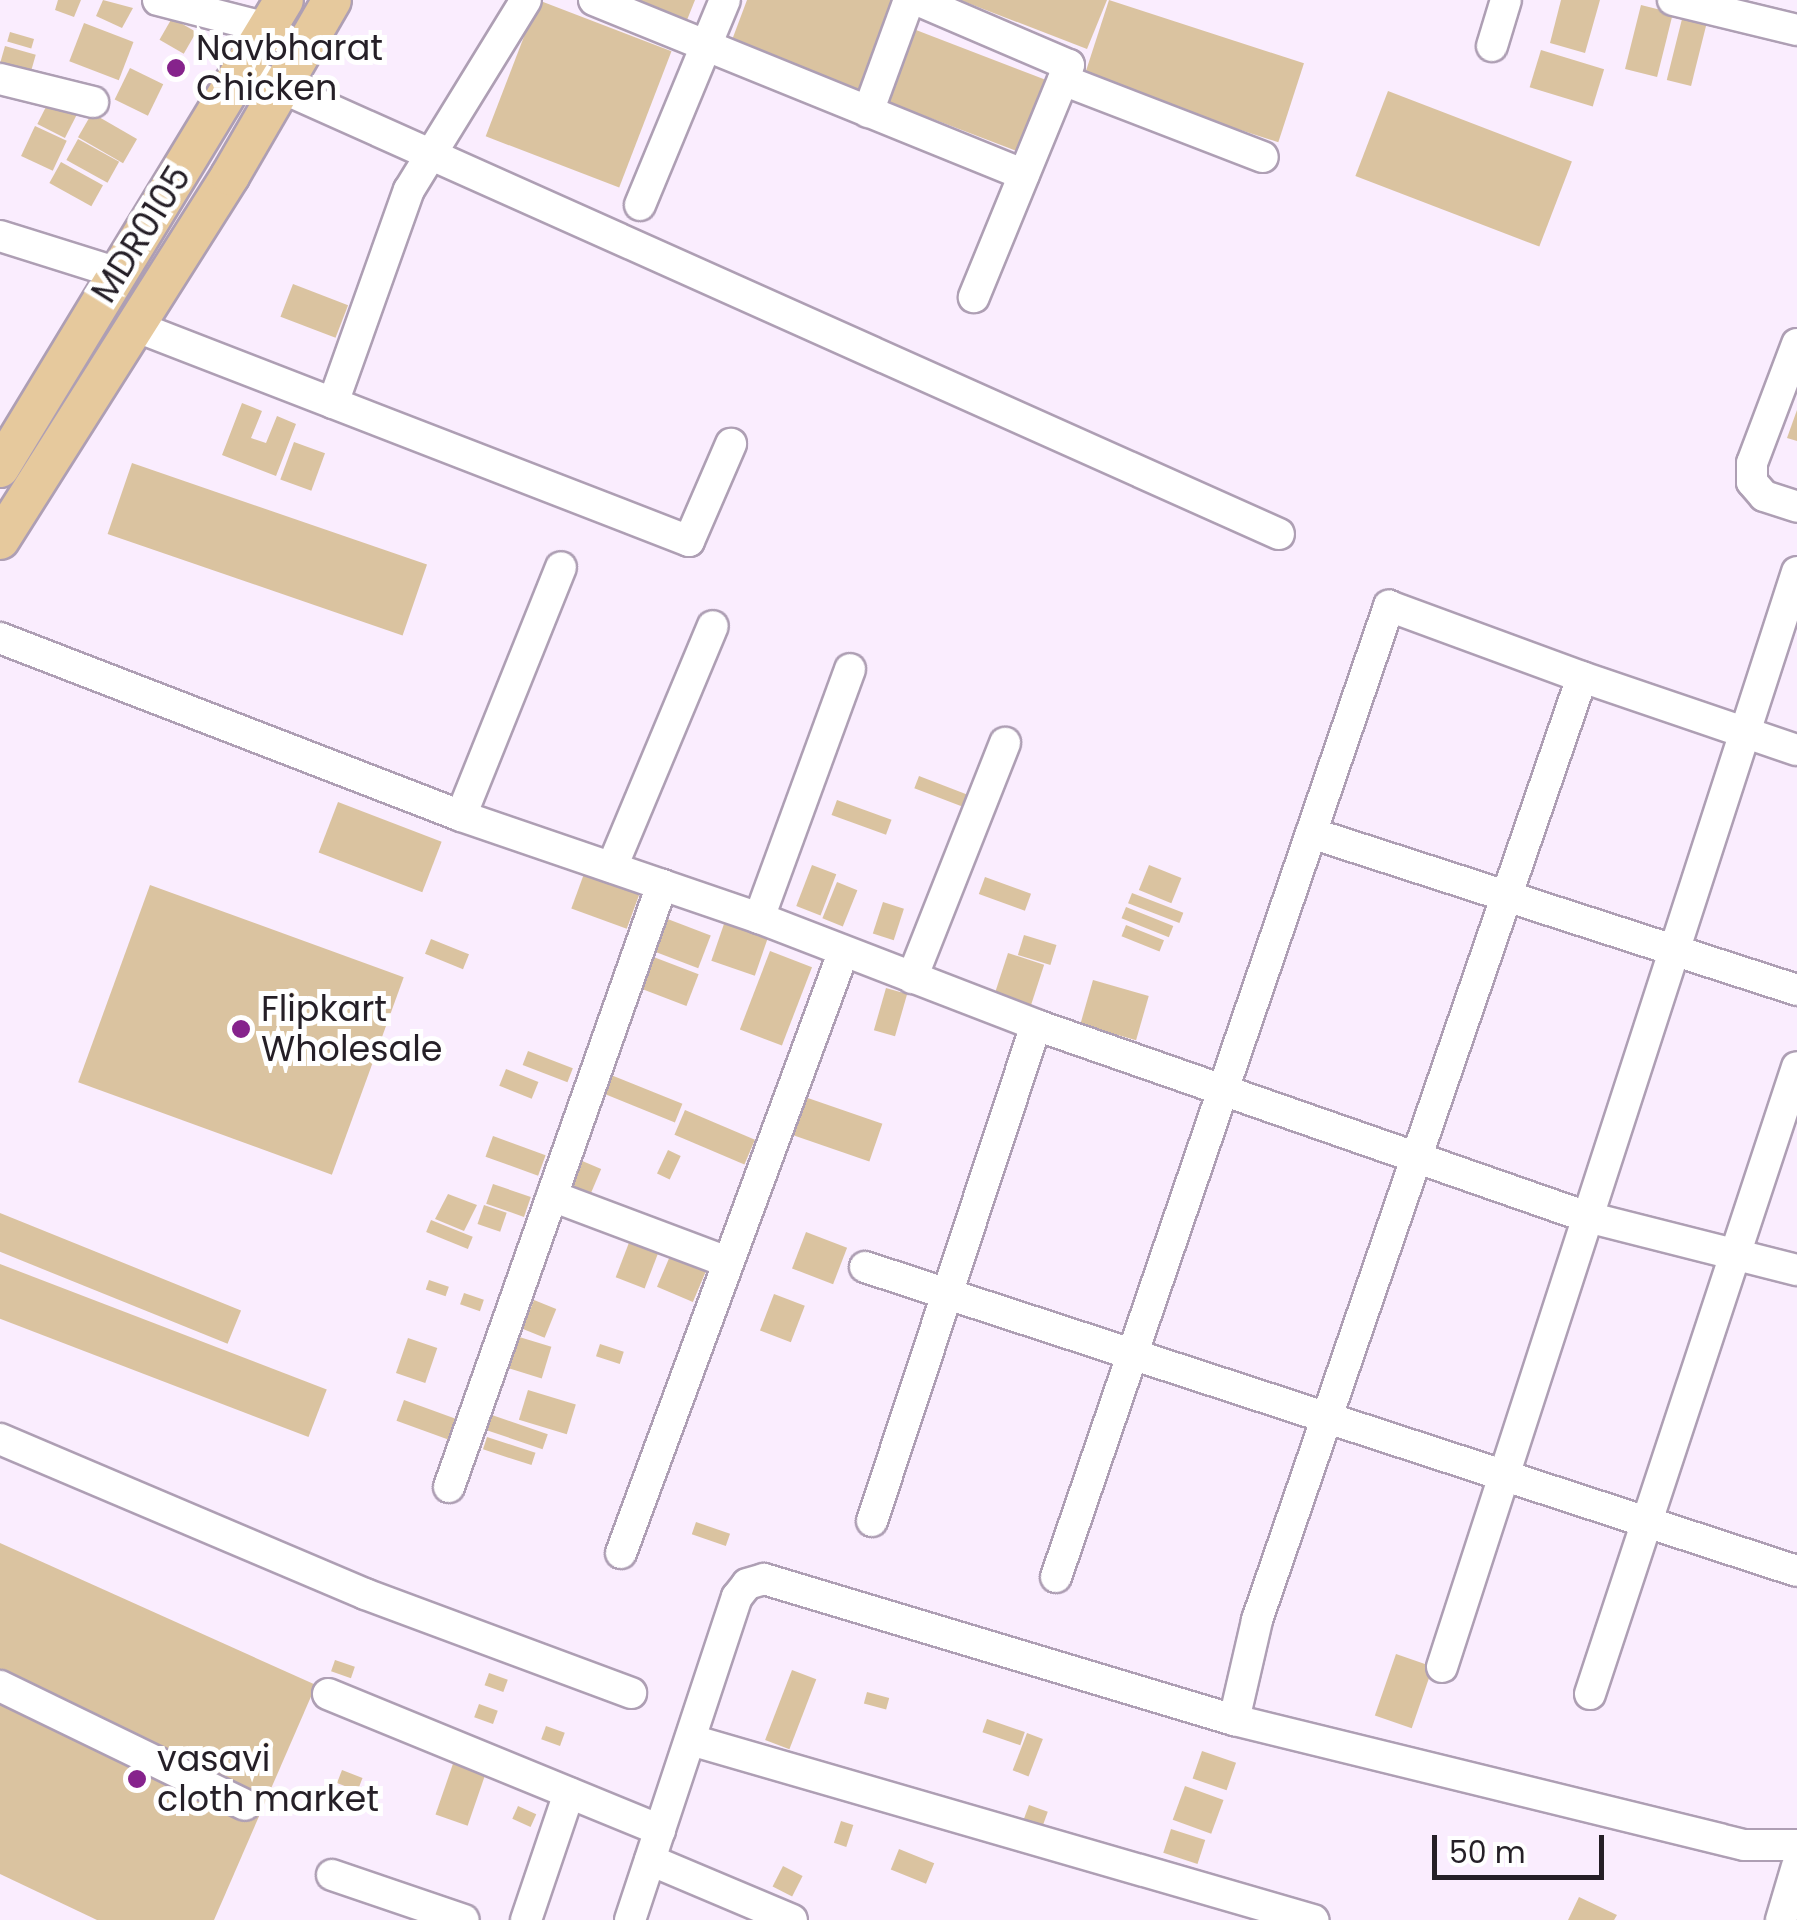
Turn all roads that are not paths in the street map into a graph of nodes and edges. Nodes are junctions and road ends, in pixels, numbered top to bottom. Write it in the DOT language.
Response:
graph roads {
  1 [pos="158,0"];
  2 [pos="332,0"];
  3 [pos="526,0"];
  4 [pos="594,0"];
  5 [pos="725,0"];
  6 [pos="913,0"];
  7 [pos="1506,0"];
  8 [pos="1690,2"];
  9 [pos="276,14"];
  10 [pos="1797,30"];
  11 [pos="1492,46"];
  12 [pos="706,47"];
  13 [pos="303,50"];
  14 [pos="242,70"];
  15 [pos="0,80"];
  16 [pos="1063,80"];
  17 [pos="283,84"];
  18 [pos="93,102"];
  19 [pos="868,112"];
  20 [pos="432,153"];
  21 [pos="1263,158"];
  22 [pos="1024,175"];
  23 [pos="640,205"];
  24 [pos="0,236"];
  25 [pos="118,273"];
  26 [pos="974,297"];
  27 [pos="137,327"];
  28 [pos="1797,344"];
  29 [pos="333,403"];
  30 [pos="731,444"];
  31 [pos="0,468"];
  32 [pos="1797,507"];
  33 [pos="1279,534"];
  34 [pos="0,540"];
  35 [pos="561,567"];
  36 [pos="1797,572"];
  37 [pos="714,626"];
  38 [pos="0,638"];
  39 [pos="850,669"];
  40 [pos="1582,677"];
  41 [pos="1745,733"];
  42 [pos="1005,743"];
  43 [pos="1797,750"];
  44 [pos="461,816"];
  45 [pos="1311,833"];
  46 [pos="612,867"];
  47 [pos="662,884"];
  48 [pos="1506,896"];
  49 [pos="760,918"];
  50 [pos="1674,951"];
  51 [pos="842,953"];
  52 [pos="912,978"];
  53 [pos="1797,990"];
  54 [pos="1036,1025"];
  55 [pos="1797,1067"];
  56 [pos="1224,1090"];
  57 [pos="1418,1158"];
  58 [pos="552,1196"];
  59 [pos="1588,1216"];
  60 [pos="1737,1251"];
  61 [pos="728,1262"];
  62 [pos="865,1266"];
  63 [pos="1797,1270"];
  64 [pos="946,1293"];
  65 [pos="1132,1354"];
  66 [pos="1327,1417"];
  67 [pos="0,1439"];
  68 [pos="1504,1475"];
  69 [pos="449,1487"];
  70 [pos="872,1521"];
  71 [pos="1647,1522"];
  72 [pos="621,1553"];
  73 [pos="1797,1571"];
  74 [pos="1056,1577"];
  75 [pos="1442,1667"];
  76 [pos="0,1686"];
  77 [pos="631,1693"];
  78 [pos="328,1694"];
  79 [pos="1590,1694"];
  80 [pos="1234,1720"];
  81 [pos="691,1740"];
  82 [pos="569,1793"];
  83 [pos="245,1805"];
  84 [pos="660,1830"];
  85 [pos="1797,1844"];
  86 [pos="650,1860"];
  87 [pos="1797,1866"];
  88 [pos="332,1874"];
  89 [pos="774,1916"];
  90 [pos="464,1920"];
  91 [pos="526,1920"];
  92 [pos="630,1920"];
  93 [pos="1312,1920"];
  94 [pos="1780,1920"];
  1 -- 9 [label="street"];
  2 -- 13 [label="main road, MDR0105"];
  3 -- 20 [label="street"];
  4 -- 12 [label="street"];
  5 -- 12 [label="street"];
  6 -- 16 [label="street"];
  6 -- 19 [label="street"];
  7 -- 11 [label="street"];
  8 -- 10 [label="street"];
  9 -- 13 [label="street"];
  9 -- 14 [label="main road, MDR0105"];
  12 -- 19 [label="street"];
  12 -- 23 [label="street"];
  13 -- 17 [label="main road, MDR0105"];
  14 -- 17 [label="street"];
  14 -- 25 [label="main road, MDR0105"];
  15 -- 18 [label="street"];
  16 -- 21 [label="street"];
  16 -- 22 [label="street"];
  17 -- 20 [label="street"];
  17 -- 27 [label="main road, MDR0105"];
  19 -- 22 [label="street"];
  20 -- 29 [label="street"];
  20 -- 33 [label="street"];
  22 -- 26 [label="street"];
  24 -- 25 [label="street"];
  25 -- 31 [label="main road, MDR0105"];
  27 -- 29 [label="street"];
  27 -- 34 [label="main road, MDR0105"];
  28 -- 32 [label="street"];
  29 -- 30 [label="street"];
  35 -- 44 [label="street"];
  36 -- 41 [label="street"];
  37 -- 46 [label="street"];
  38 -- 44 [label="street"];
  39 -- 49 [label="street"];
  40 -- 41 [label="street"];
  40 -- 45 [label="street"];
  40 -- 48 [label="street"];
  41 -- 43 [label="street"];
  41 -- 50 [label="street"];
  42 -- 52 [label="street"];
  44 -- 46 [label="street"];
  45 -- 48 [label="street"];
  45 -- 56 [label="street"];
  46 -- 47 [label="street"];
  47 -- 49 [label="street"];
  47 -- 58 [label="street"];
  48 -- 50 [label="street"];
  48 -- 57 [label="street"];
  49 -- 51 [label="street"];
  50 -- 53 [label="street"];
  50 -- 59 [label="street"];
  51 -- 52 [label="street"];
  51 -- 61 [label="street"];
  52 -- 54 [label="street"];
  54 -- 56 [label="street"];
  54 -- 64 [label="street"];
  55 -- 60 [label="street"];
  56 -- 57 [label="street"];
  56 -- 65 [label="street"];
  57 -- 59 [label="street"];
  57 -- 66 [label="street"];
  58 -- 61 [label="street"];
  58 -- 69 [label="street"];
  59 -- 60 [label="street"];
  59 -- 68 [label="street"];
  60 -- 63 [label="street"];
  60 -- 71 [label="street"];
  61 -- 72 [label="street"];
  62 -- 64 [label="street"];
  64 -- 65 [label="street"];
  64 -- 70 [label="street"];
  65 -- 66 [label="street"];
  65 -- 74 [label="street"];
  66 -- 68 [label="street"];
  66 -- 80 [label="street"];
  67 -- 77 [label="street"];
  68 -- 71 [label="street"];
  68 -- 75 [label="street"];
  71 -- 73 [label="street"];
  71 -- 79 [label="street"];
  76 -- 83 [label="street"];
  78 -- 82 [label="street"];
  80 -- 81 [label="street"];
  80 -- 85 [label="street"];
  81 -- 84 [label="street"];
  81 -- 93 [label="street"];
  82 -- 84 [label="street"];
  82 -- 91 [label="street"];
  84 -- 86 [label="street"];
  86 -- 89 [label="street"];
  86 -- 92 [label="street"];
  87 -- 94 [label="street"];
  88 -- 90 [label="street"];
}
